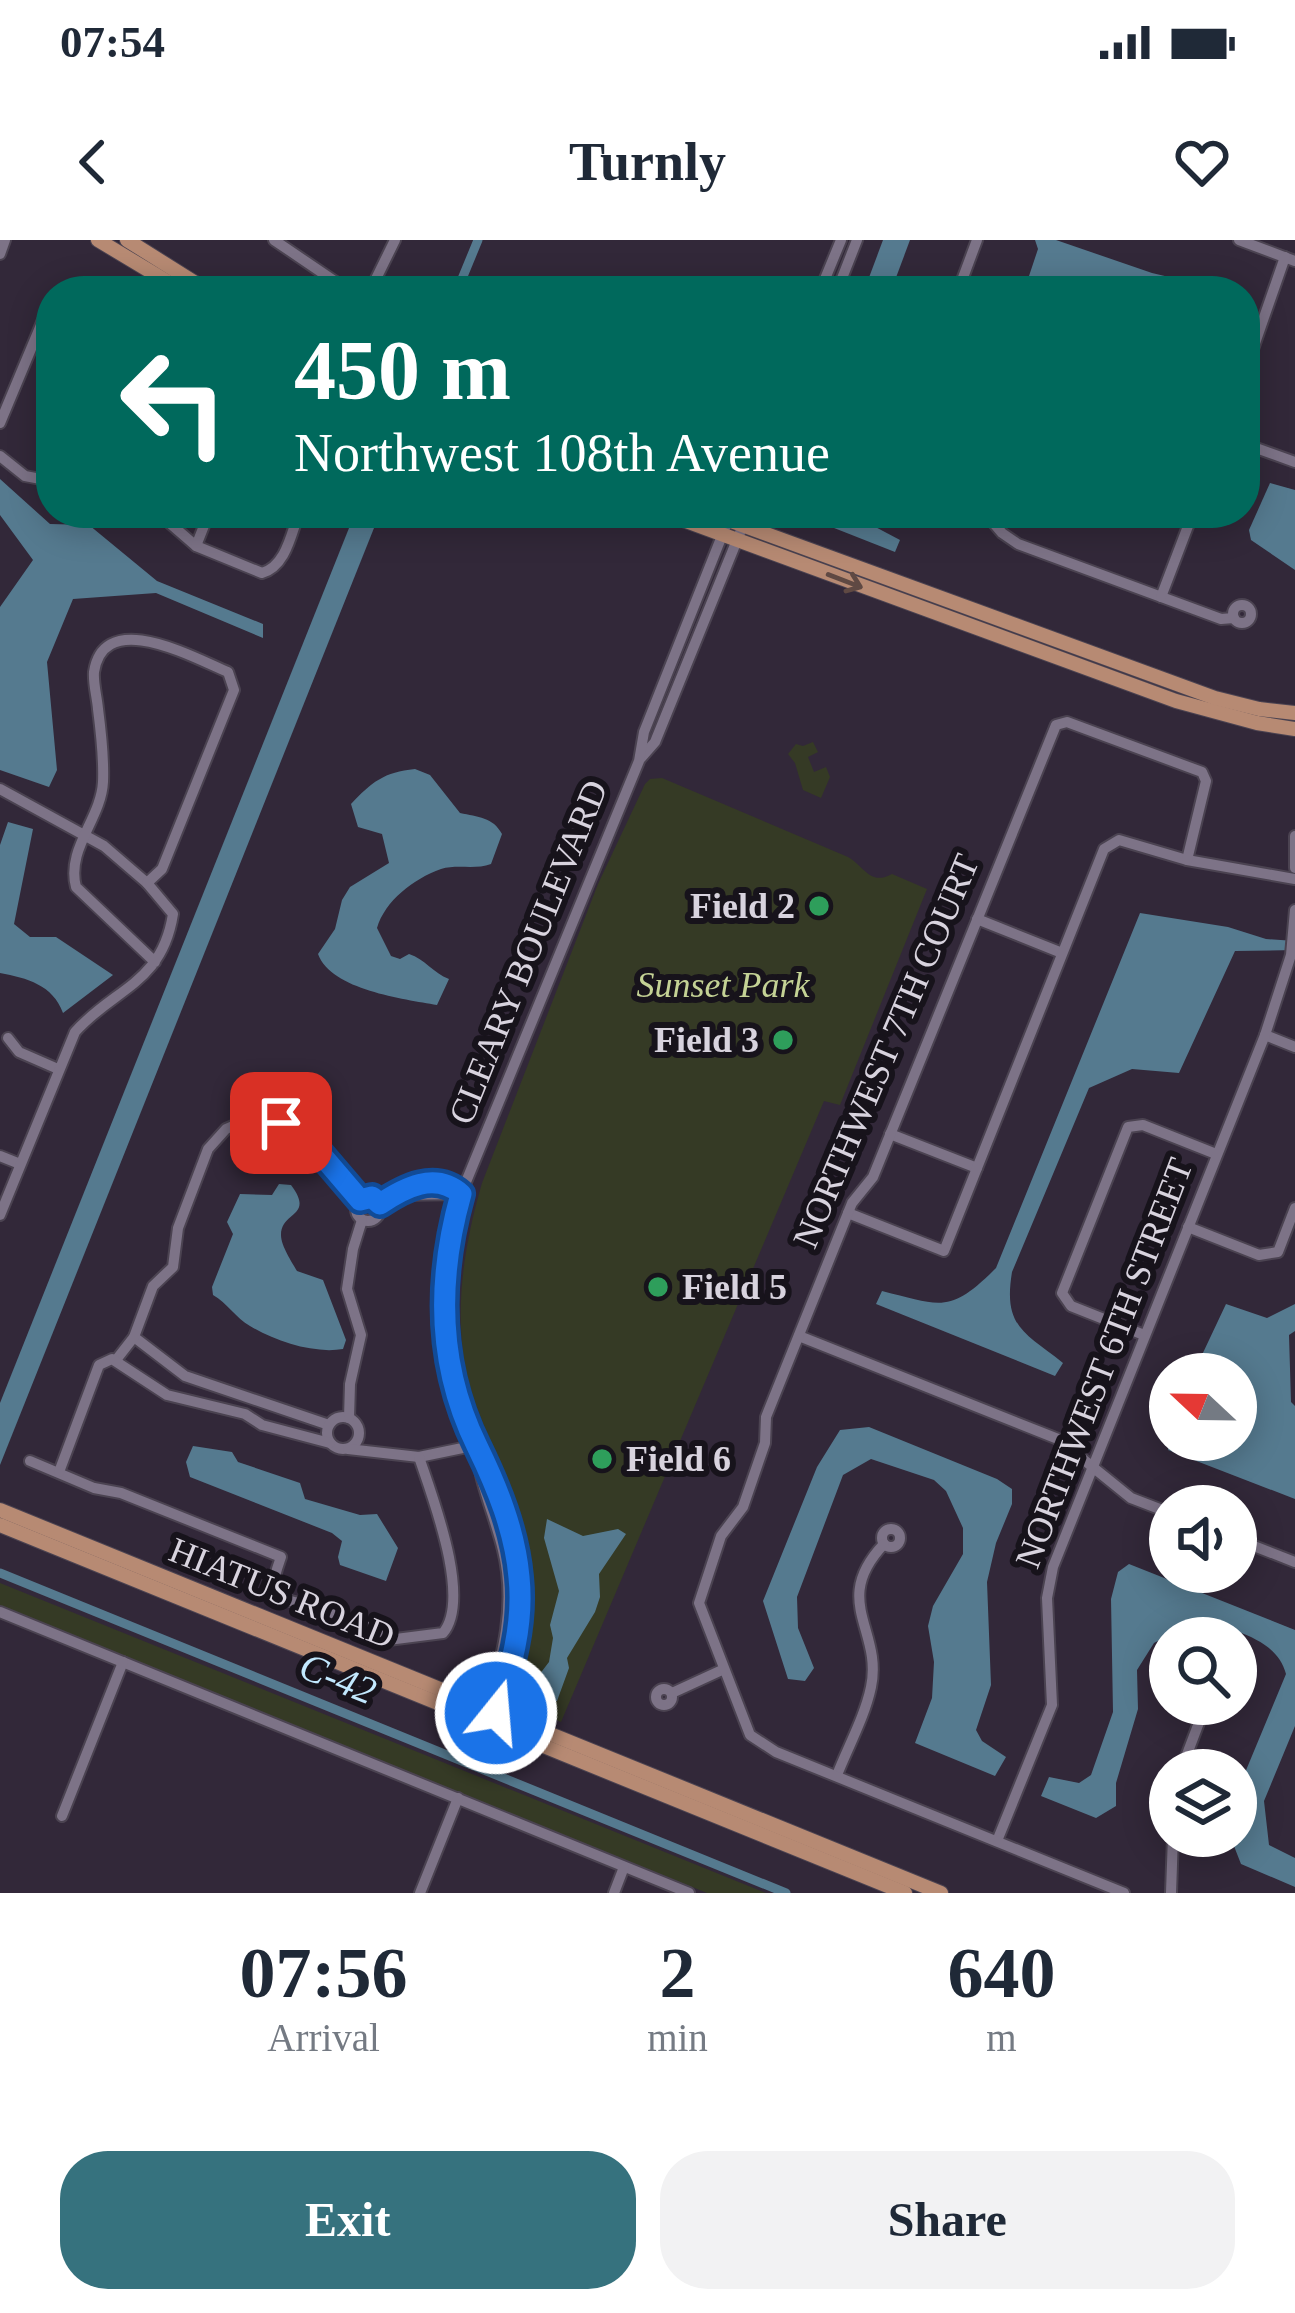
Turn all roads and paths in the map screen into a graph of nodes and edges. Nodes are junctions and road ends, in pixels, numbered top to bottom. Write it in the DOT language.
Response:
graph roads {
  1 [pos="5,240"];
  2 [pos="98,240"];
  3 [pos="127,240"];
  4 [pos="274,240"];
  5 [pos="395,240"];
  6 [pos="841,240"];
  7 [pos="857,240"];
  8 [pos="977,240"];
  9 [pos="1239,240"];
  10 [pos="0,254"];
  11 [pos="1290,259"];
  12 [pos="158,276"];
  13 [pos="184,276"];
  14 [pos="327,276"];
  15 [pos="377,276"];
  16 [pos="826,276"];
  17 [pos="843,276"];
  18 [pos="964,276"];
  19 [pos="1260,334"];
  20 [pos="36,337"];
  21 [pos="0,422"];
  22 [pos="1260,449"];
  23 [pos="0,456"];
  24 [pos="1295,462"];
  25 [pos="36,478"];
  26 [pos="175,528"];
  27 [pos="203,528"];
  28 [pos="292,528"];
  29 [pos="733,528"];
  30 [pos="745,528"];
  31 [pos="746,528"];
  32 [pos="998,528"];
  33 [pos="1187,528"];
  34 [pos="196,546"];
  35 [pos="1161,597"];
  36 [pos="1234,618"];
  37 [pos="1295,713"];
  38 [pos="1295,729"];
  39 [pos="0,789"];
  40 [pos="82,835"];
  41 [pos="1295,836"];
  42 [pos="1187,860"];
  43 [pos="1295,868"];
  44 [pos="1295,879"];
  45 [pos="147,884"];
  46 [pos="1295,910"];
  47 [pos="977,919"];
  48 [pos="1293,938"];
  49 [pos="1062,953"];
  50 [pos="154,962"];
  51 [pos="1264,1034"];
  52 [pos="8,1038"];
  53 [pos="1295,1047"];
  54 [pos="58,1069"];
  55 [pos="890,1134"];
  56 [pos="1216,1154"];
  57 [pos="0,1156"];
  58 [pos="20,1164"];
  59 [pos="977,1168"];
  60 [pos="461,1194"];
  61 [pos="360,1200"];
  62 [pos="380,1204"];
  63 [pos="1295,1208"];
  64 [pos="848,1213"];
  65 [pos="0,1216"];
  66 [pos="362,1220"];
  67 [pos="1188,1227"];
  68 [pos="1144,1335"];
  69 [pos="800,1336"];
  70 [pos="134,1337"];
  71 [pos="116,1360"];
  72 [pos="349,1418"];
  73 [pos="329,1425"];
  74 [pos="330,1443"];
  75 [pos="477,1445"];
  76 [pos="348,1449"];
  77 [pos="419,1457"];
  78 [pos="30,1461"];
  79 [pos="1091,1467"];
  80 [pos="59,1472"];
  81 [pos="1149,1505"];
  82 [pos="0,1510"];
  83 [pos="0,1525"];
  84 [pos="884,1544"];
  85 [pos="1257,1547"];
  86 [pos="1295,1562"];
  87 [pos="0,1612"];
  88 [pos="123,1662"];
  89 [pos="722,1670"];
  90 [pos="672,1693"];
  91 [pos="490,1715"];
  92 [pos="837,1775"];
  93 [pos="458,1798"];
  94 [pos="62,1816"];
  95 [pos="997,1841"];
  96 [pos="1172,1857"];
  97 [pos="624,1867"];
  98 [pos="420,1893"];
  99 [pos="614,1893"];
  100 [pos="689,1893"];
  101 [pos="905,1893"];
  102 [pos="941,1893"];
  103 [pos="1124,1893"];
  104 [pos="1171,1893"];
  1 -- 10 [label="street"];
  2 -- 12 [label="main road"];
  3 -- 13 [label="main road"];
  4 -- 14 [label="street"];
  5 -- 15 [label="street"];
  6 -- 16 [label="street"];
  7 -- 17 [label="street"];
  8 -- 18 [label="street"];
  9 -- 11 [label="street"];
  11 -- 19 [label="street"];
  20 -- 21 [label="street"];
  22 -- 24 [label="street"];
  23 -- 25 [label="street"];
  26 -- 34 [label="street"];
  27 -- 34 [label="street"];
  28 -- 34 [label="street"];
  29 -- 60 [label="street, CLEARY BOULEVARD"];
  30 -- 38 [label="main road, one-way"];
  31 -- 37 [label="main road"];
  32 -- 35 [label="street"];
  33 -- 35 [label="street"];
  35 -- 36 [label="street"];
  39 -- 40 [label="street"];
  40 -- 45 [label="street"];
  40 -- 45 [label="street"];
  40 -- 50 [label="street"];
  41 -- 43 [label="street"];
  42 -- 44 [label="street"];
  42 -- 47 [label="street, NORTHWEST 7TH COURT"];
  42 -- 49 [label="street"];
  45 -- 50 [label="street"];
  46 -- 48 [label="street, NORTHWEST 6TH STREET"];
  47 -- 49 [label="street"];
  47 -- 55 [label="street, NORTHWEST 7TH COURT"];
  48 -- 51 [label="street, NORTHWEST 6TH STREET"];
  49 -- 59 [label="street"];
  50 -- 54 [label="street"];
  51 -- 53 [label="street"];
  51 -- 56 [label="street, NORTHWEST 6TH STREET"];
  52 -- 54 [label="street"];
  54 -- 58 [label="street"];
  55 -- 59 [label="street"];
  55 -- 64 [label="street, NORTHWEST 7TH COURT"];
  56 -- 67 [label="street, NORTHWEST 6TH STREET"];
  56 -- 68 [label="street"];
  57 -- 58 [label="street"];
  58 -- 65 [label="street"];
  59 -- 64 [label="street"];
  60 -- 62 [label="street"];
  60 -- 75 [label="street, CLEARY BOULEVARD"];
  61 -- 62 [label="street"];
  61 -- 66 [label="street"];
  61 -- 70 [label="street"];
  62 -- 66 [label="street"];
  63 -- 67 [label="street"];
  64 -- 69 [label="street, NORTHWEST 7TH COURT"];
  66 -- 72 [label="street"];
  67 -- 68 [label="street, NORTHWEST 6TH STREET"];
  68 -- 79 [label="street, NORTHWEST 6TH STREET"];
  69 -- 79 [label="street"];
  69 -- 89 [label="street, NORTHWEST 7TH COURT"];
  70 -- 71 [label="street"];
  70 -- 73 [label="street"];
  71 -- 74 [label="street"];
  71 -- 80 [label="street"];
  72 -- 73 [label="street"];
  72 -- 76 [label="street"];
  73 -- 74 [label="street"];
  74 -- 76 [label="street"];
  75 -- 77 [label="street"];
  75 -- 91 [label="street, CLEARY BOULEVARD"];
  76 -- 77 [label="street"];
  77 -- 80 [label="street"];
  78 -- 80 [label="street"];
  79 -- 81 [label="street"];
  79 -- 95 [label="street, NORTHWEST 6TH STREET"];
  82 -- 91 [label="main road, HIATUS ROAD"];
  83 -- 91 [label="main road, HIATUS ROAD"];
  84 -- 92 [label="street"];
  85 -- 86 [label="street"];
  87 -- 88 [label="street"];
  88 -- 93 [label="street"];
  88 -- 94 [label="street"];
  89 -- 90 [label="street"];
  89 -- 92 [label="street, NORTHWEST 7TH COURT"];
  91 -- 101 [label="main road, HIATUS ROAD"];
  91 -- 102 [label="main road, HIATUS ROAD"];
  92 -- 95 [label="street, NORTHWEST 7TH COURT"];
  93 -- 97 [label="street"];
  93 -- 98 [label="street"];
  95 -- 103 [label="street, NORTHWEST 7TH COURT"];
  96 -- 104 [label="street"];
  97 -- 99 [label="street"];
  97 -- 100 [label="street"];
}
